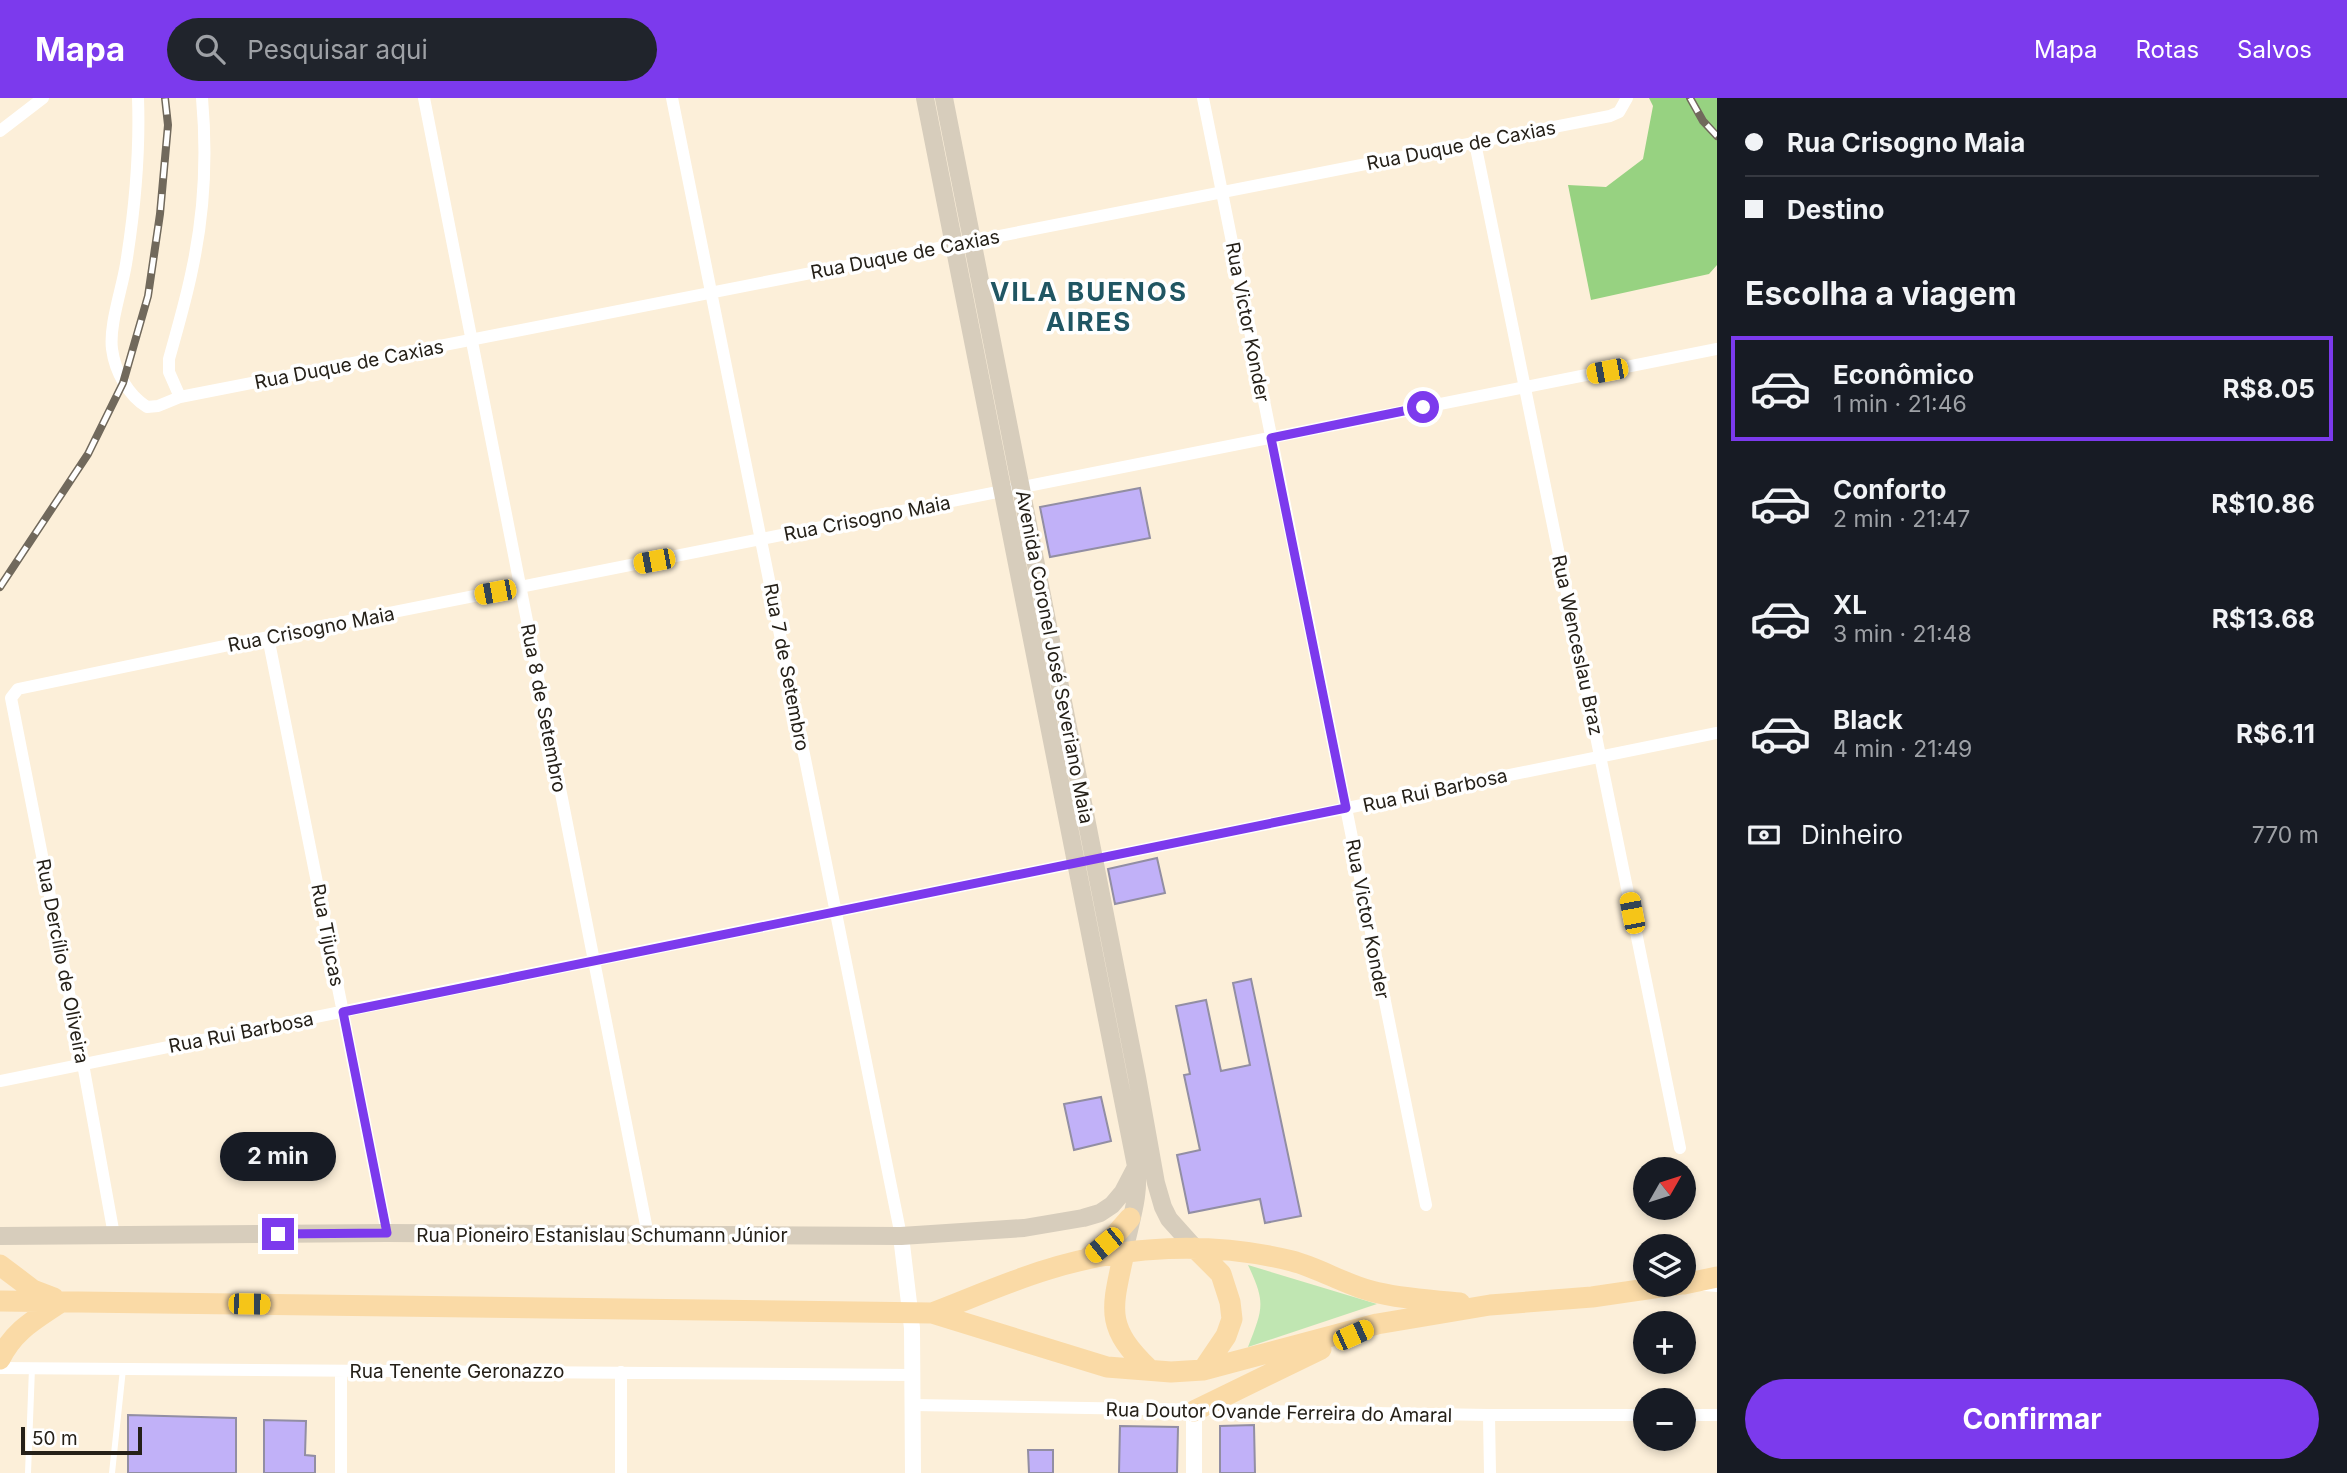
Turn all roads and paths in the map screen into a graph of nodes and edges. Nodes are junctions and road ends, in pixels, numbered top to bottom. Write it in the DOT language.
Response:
graph roads {
  1 [pos="43,98"];
  2 [pos="138,98"];
  3 [pos="202,98"];
  4 [pos="424,98"];
  5 [pos="672,98"];
  6 [pos="925,98"];
  7 [pos="944,98"];
  8 [pos="1203,98"];
  9 [pos="1626,101"];
  10 [pos="2,126"];
  11 [pos="1475,143"];
  12 [pos="1222,192"];
  13 [pos="972,241"];
  14 [pos="954,245"];
  15 [pos="711,292"];
  16 [pos="472,340"];
  17 [pos="1717,349"];
  18 [pos="1525,387"];
  19 [pos="180,397"];
  20 [pos="1271,438"];
  21 [pos="1021,487"];
  22 [pos="1003,491"];
  23 [pos="761,539"];
  24 [pos="520,587"];
  25 [pos="268,636"];
  26 [pos="18,690"];
  27 [pos="1717,733"];
  28 [pos="1600,756"];
  29 [pos="1346,808"];
  30 [pos="1086,861"];
  31 [pos="836,912"];
  32 [pos="594,961"];
  33 [pos="343,1012"];
  34 [pos="83,1063"];
  35 [pos="0,1081"];
  36 [pos="1680,1148"];
  37 [pos="1136,1166"];
  38 [pos="1426,1205"];
  39 [pos="1130,1217"];
  40 [pos="387,1233"];
  41 [pos="114,1235"];
  42 [pos="648,1235"];
  43 [pos="0,1236"];
  44 [pos="901,1236"];
  45 [pos="1195,1248"];
  46 [pos="1124,1253"];
  47 [pos="1087,1259"];
  48 [pos="0,1265"];
  49 [pos="1696,1282"];
  50 [pos="1717,1289"];
  51 [pos="1633,1290"];
  52 [pos="0,1301"];
  53 [pos="62,1302"];
  54 [pos="1490,1305"];
  55 [pos="932,1313"];
  56 [pos="1377,1324"];
  57 [pos="0,1359"];
  58 [pos="0,1368"];
  59 [pos="32,1368"];
  60 [pos="123,1369"];
  61 [pos="1149,1369"];
  62 [pos="1203,1370"];
  63 [pos="341,1371"];
  64 [pos="621,1372"];
  65 [pos="913,1375"];
  66 [pos="913,1405"];
  67 [pos="1194,1411"];
  68 [pos="1489,1415"];
  69 [pos="1633,1415"];
  70 [pos="1696,1415"];
  71 [pos="1717,1415"];
  72 [pos="28,1473"];
  73 [pos="112,1473"];
  74 [pos="341,1473"];
  75 [pos="621,1473"];
  76 [pos="913,1473"];
  77 [pos="1194,1473"];
  78 [pos="1490,1473"];
  1 -- 10 [label="street"];
  2 -- 19 [label="street, Rua Duque de Caxias"];
  3 -- 19 [label="street"];
  4 -- 16 [label="street, Rua 8 de Setembro"];
  5 -- 15 [label="street, Rua 7 de Setembro"];
  6 -- 14 [label="main road, Avenida Coronel José Severiano Maia"];
  7 -- 13 [label="main road, Avenida Coronel José Severiano Maia"];
  8 -- 12 [label="street, Rua Victor Konder"];
  9 -- 11 [label="street, Rua Duque de Caxias"];
  11 -- 12 [label="street, Rua Duque de Caxias"];
  11 -- 18 [label="street, Rua Wenceslau Braz"];
  12 -- 13 [label="street, Rua Duque de Caxias"];
  12 -- 20 [label="street, Rua Victor Konder"];
  13 -- 14 [label="street, Rua Duque de Caxias"];
  13 -- 21 [label="main road, Avenida Coronel José Severiano Maia"];
  14 -- 15 [label="street, Rua Duque de Caxias"];
  14 -- 22 [label="main road, Avenida Coronel José Severiano Maia"];
  15 -- 16 [label="street, Rua Duque de Caxias"];
  15 -- 23 [label="street, Rua 7 de Setembro"];
  16 -- 19 [label="street, Rua Duque de Caxias"];
  16 -- 24 [label="street, Rua 8 de Setembro"];
  17 -- 18 [label="street, Rua Crisogno Maia"];
  18 -- 20 [label="street, Rua Crisogno Maia"];
  18 -- 28 [label="street, Rua Wenceslau Braz"];
  20 -- 21 [label="street, Rua Crisogno Maia"];
  20 -- 29 [label="street, Rua Victor Konder"];
  21 -- 22 [label="street, Rua Crisogno Maia"];
  21 -- 30 [label="main road, Avenida Coronel José Severiano Maia"];
  22 -- 23 [label="street, Rua Crisogno Maia"];
  22 -- 30 [label="main road, Avenida Coronel José Severiano Maia"];
  23 -- 24 [label="street, Rua Crisogno Maia"];
  23 -- 31 [label="street, Rua 7 de Setembro"];
  24 -- 25 [label="street, Rua Crisogno Maia"];
  24 -- 32 [label="street, Rua 8 de Setembro"];
  25 -- 26 [label="street, Rua Crisogno Maia"];
  25 -- 33 [label="street, Rua Tijucas"];
  26 -- 34 [label="street, Rua Dercílio de Oliveira"];
  27 -- 28 [label="street, Rua Rui Barbosa"];
  28 -- 29 [label="street, Rua Rui Barbosa"];
  28 -- 36 [label="street, Rua Wenceslau Braz"];
  29 -- 30 [label="street, Rua Rui Barbosa"];
  29 -- 38 [label="street, Rua Victor Konder"];
  30 -- 31 [label="street, Rua Rui Barbosa"];
  30 -- 37 [label="main road, Avenida Coronel José Severiano Maia"];
  30 -- 45 [label="main road, Avenida Coronel José Severiano Maia"];
  31 -- 32 [label="street, Rua Rui Barbosa"];
  31 -- 44 [label="street, Rua 7 de Setembro"];
  32 -- 33 [label="street, Rua Rui Barbosa"];
  32 -- 42 [label="street, Rua 8 de Setembro"];
  33 -- 34 [label="street, Rua Rui Barbosa"];
  33 -- 40 [label="street, Rua Tijucas"];
  34 -- 35 [label="street, Rua Rui Barbosa"];
  34 -- 41 [label="street, Rua Dercílio de Oliveira"];
  37 -- 39 [label="main road, Avenida Coronel José Severiano Maia"];
  37 -- 44 [label="main road, Rua Pioneiro Estanislau Schumann Júnior"];
  39 -- 46 [label="main road, Avenida Coronel José Severiano Maia"];
  39 -- 47 [label="highway"];
  40 -- 41 [label="main road, Rua Pioneiro Estanislau Schumann Júnior"];
  40 -- 42 [label="main road, Rua Pioneiro Estanislau Schumann Júnior"];
  41 -- 43 [label="main road, Rua Pioneiro Estanislau Schumann Júnior"];
  42 -- 44 [label="main road, Rua Pioneiro Estanislau Schumann Júnior"];
  44 -- 65 [label="street"];
  45 -- 46 [label="highway"];
  45 -- 54 [label="highway"];
  45 -- 62 [label="highway"];
  46 -- 47 [label="highway"];
  46 -- 61 [label="highway"];
  47 -- 55 [label="highway"];
  48 -- 53 [label="highway"];
  49 -- 50 [label="lane"];
  51 -- 54 [label="highway"];
  52 -- 53 [label="highway"];
  53 -- 55 [label="highway"];
  53 -- 57 [label="highway"];
  54 -- 56 [label="highway"];
  55 -- 61 [label="highway"];
  56 -- 62 [label="highway"];
  56 -- 67 [label="highway"];
  58 -- 59 [label="street, Rua Tenente Geronazzo"];
  59 -- 60 [label="street, Rua Tenente Geronazzo"];
  59 -- 72 [label="lane"];
  60 -- 63 [label="street, Rua Tenente Geronazzo"];
  60 -- 73 [label="lane"];
  61 -- 62 [label="highway"];
  63 -- 64 [label="street, Rua Tenente Geronazzo"];
  63 -- 74 [label="street"];
  64 -- 65 [label="street, Rua Tenente Geronazzo"];
  64 -- 75 [label="street"];
  65 -- 66 [label="street"];
  66 -- 67 [label="street, Rua Doutor Ovande Ferreira do Amaral"];
  66 -- 76 [label="street"];
  67 -- 68 [label="street, Rua Doutor Ovande Ferreira do Amaral"];
  67 -- 77 [label="street"];
  68 -- 69 [label="street, Rua Doutor Ovande Ferreira do Amaral"];
  68 -- 78 [label="street"];
  70 -- 71 [label="street"];
}
